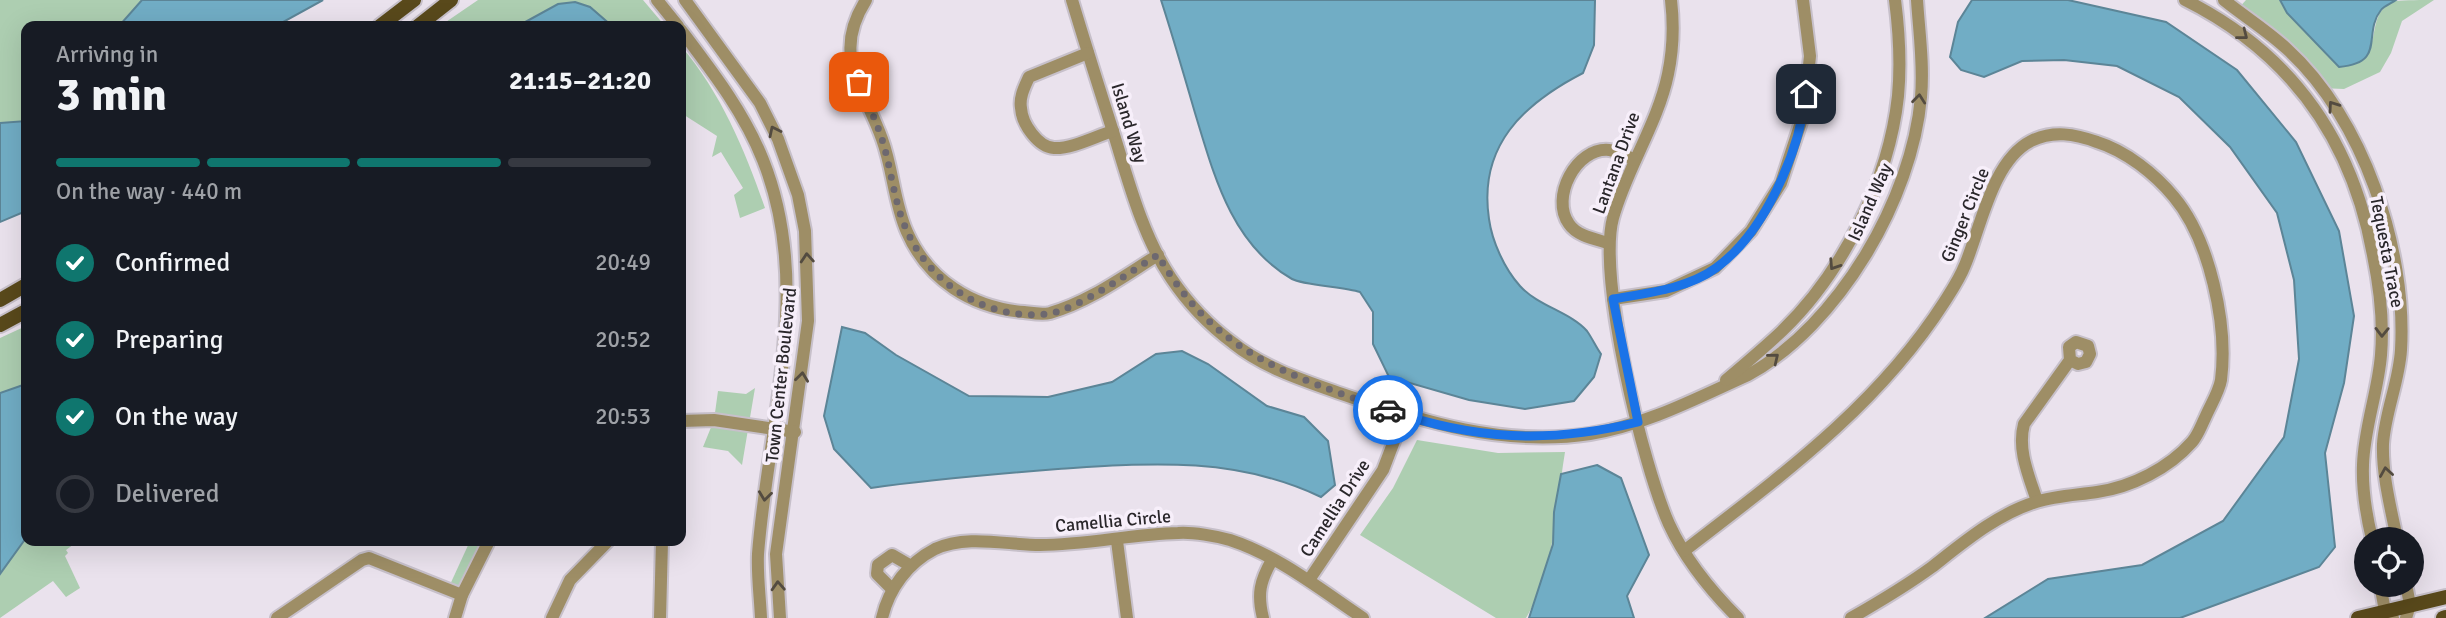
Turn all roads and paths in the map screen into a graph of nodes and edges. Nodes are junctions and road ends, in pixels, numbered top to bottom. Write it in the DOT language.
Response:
graph roads {
  1 [pos="414,0"];
  2 [pos="451,0"];
  3 [pos="657,0"];
  4 [pos="685,0"];
  5 [pos="866,0"];
  6 [pos="1072,0"];
  7 [pos="1671,0"];
  8 [pos="1803,0"];
  9 [pos="1895,0"];
  10 [pos="1917,0"];
  11 [pos="2185,0"];
  12 [pos="2224,0"];
  13 [pos="2246,0"];
  14 [pos="2237,10"];
  15 [pos="2223,19"];
  16 [pos="387,21"];
  17 [pos="424,21"];
  18 [pos="674,21"];
  19 [pos="686,37"];
  20 [pos="1088,53"];
  21 [pos="1113,131"];
  22 [pos="1883,159"];
  23 [pos="1635,160"];
  24 [pos="1905,165"];
  25 [pos="798,195"];
  26 [pos="777,204"];
  27 [pos="1608,243"];
  28 [pos="1158,255"];
  29 [pos="21,288"];
  30 [pos="1613,299"];
  31 [pos="0,300"];
  32 [pos="21,314"];
  33 [pos="0,325"];
  34 [pos="2070,360"];
  35 [pos="1714,390"];
  36 [pos="1404,415"];
  37 [pos="686,421"];
  38 [pos="1638,422"];
  39 [pos="773,428"];
  40 [pos="795,432"];
  41 [pos="2037,501"];
  42 [pos="2369,527"];
  43 [pos="2395,527"];
  44 [pos="1117,541"];
  45 [pos="486,546"];
  46 [pos="603,546"];
  47 [pos="662,546"];
  48 [pos="1684,551"];
  49 [pos="1272,561"];
  50 [pos="911,566"];
  51 [pos="1309,580"];
  52 [pos="892,589"];
  53 [pos="462,595"];
  54 [pos="2384,597"];
  55 [pos="2446,597"];
  56 [pos="2408,611"];
  57 [pos="2389,614"];
  58 [pos="1357,616"];
  59 [pos="277,618"];
  60 [pos="455,618"];
  61 [pos="552,618"];
  62 [pos="660,618"];
  63 [pos="761,618"];
  64 [pos="779,618"];
  65 [pos="882,618"];
  66 [pos="1128,618"];
  67 [pos="1263,618"];
  68 [pos="1738,618"];
  69 [pos="1851,618"];
  70 [pos="2358,618"];
  1 -- 16 [label="main road"];
  2 -- 17 [label="main road"];
  3 -- 18 [label="street, Town Center Boulevard"];
  25 -- 4 [label="street, Town Center Boulevard, one-way"];
  5 -- 28 [label="street"];
  6 -- 20 [label="street, Island Way"];
  7 -- 23 [label="street, Lantana Drive"];
  8 -- 30 [label="street"];
  9 -- 22 [label="street, Island Way"];
  24 -- 10 [label="street, Island Way, one-way"];
  11 -- 15 [label="street, Tequesta Trace"];
  12 -- 14 [label="street, Tequesta Trace"];
  12 -- 15 [label="street"];
  13 -- 14 [label="street"];
  14 -- 15 [label="street"];
  43 -- 14 [label="street, Tequesta Trace, one-way"];
  15 -- 42 [label="street, Tequesta Trace, one-way"];
  19 -- 26 [label="street, Town Center Boulevard"];
  20 -- 21 [label="street, Island Way"];
  20 -- 21 [label="street"];
  21 -- 28 [label="street, Island Way"];
  22 -- 24 [label="street"];
  22 -- 35 [label="street, Island Way, one-way"];
  23 -- 27 [label="street, Lantana Drive"];
  23 -- 27 [label="street"];
  35 -- 24 [label="street, Island Way, one-way"];
  25 -- 26 [label="street"];
  40 -- 25 [label="street, Town Center Boulevard, one-way"];
  26 -- 39 [label="street, Town Center Boulevard"];
  27 -- 30 [label="street, Lantana Drive"];
  28 -- 36 [label="street, Island Way"];
  29 -- 31 [label="main road"];
  30 -- 38 [label="street, Lantana Drive"];
  32 -- 33 [label="main road"];
  34 -- 41 [label="street"];
  35 -- 38 [label="street, Island Way"];
  36 -- 38 [label="street, Island Way"];
  36 -- 51 [label="street, Camellia Drive"];
  37 -- 39 [label="street"];
  38 -- 48 [label="street"];
  39 -- 40 [label="street"];
  39 -- 63 [label="street, Town Center Boulevard, one-way"];
  64 -- 40 [label="street, Town Center Boulevard, one-way"];
  41 -- 48 [label="street, Ginger Circle"];
  41 -- 69 [label="street, Ginger Circle"];
  44 -- 49 [label="street, Camellia Circle"];
  44 -- 50 [label="street, Camellia Circle"];
  44 -- 66 [label="street"];
  45 -- 53 [label="street"];
  46 -- 61 [label="street"];
  47 -- 62 [label="street"];
  48 -- 68 [label="street"];
  49 -- 51 [label="street, Camellia Circle"];
  49 -- 67 [label="street"];
  50 -- 52 [label="street, Camellia Circle"];
  50 -- 52 [label="street"];
  51 -- 58 [label="street, Camellia Circle"];
  52 -- 65 [label="street, Camellia Circle"];
  53 -- 59 [label="street"];
  53 -- 60 [label="street"];
  54 -- 57 [label="street"];
  55 -- 56 [label="main road"];
  56 -- 57 [label="main road"];
  57 -- 70 [label="main road"];
}
